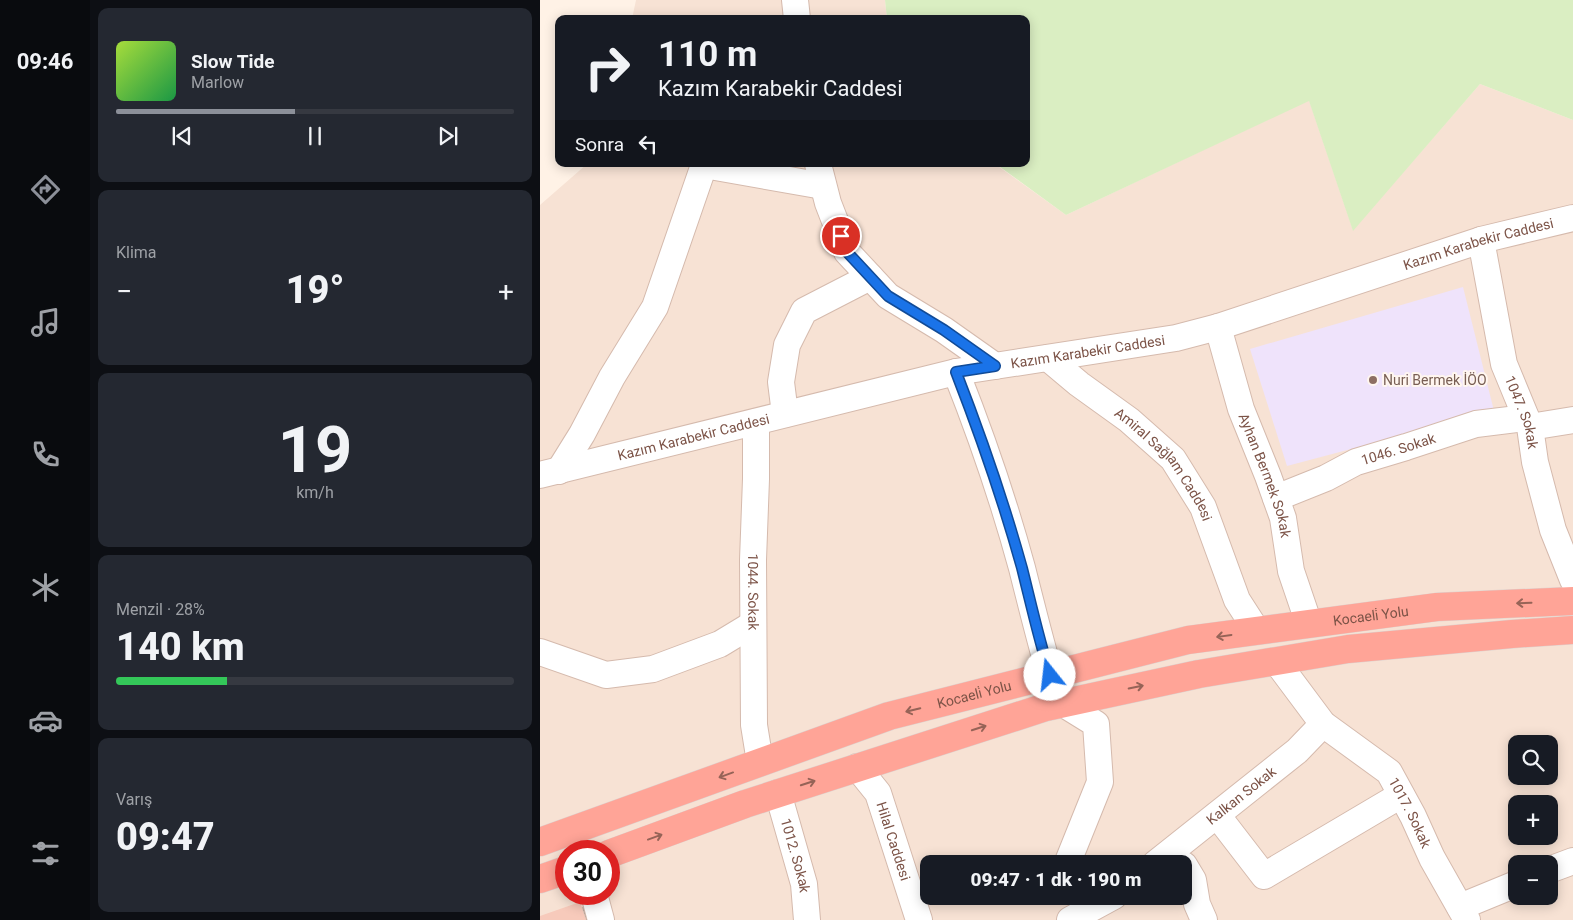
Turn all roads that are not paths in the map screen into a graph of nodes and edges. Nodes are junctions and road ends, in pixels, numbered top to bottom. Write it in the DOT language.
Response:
graph roads {
  1 [pos="795,0"];
  2 [pos="797,15"];
  3 [pos="703,167"];
  4 [pos="727,167"];
  5 [pos="820,175"];
  6 [pos="1573,218"];
  7 [pos="1481,240"];
  8 [pos="870,277"];
  9 [pos="1218,327"];
  10 [pos="1048,358"];
  11 [pos="995,366"];
  12 [pos="956,372"];
  13 [pos="785,414"];
  14 [pos="1573,420"];
  15 [pos="756,422"];
  16 [pos="1528,423"];
  17 [pos="546,479"];
  18 [pos="1276,498"];
  19 [pos="1573,580"];
  20 [pos="1573,601"];
  21 [pos="753,624"];
  22 [pos="1309,624"];
  23 [pos="1573,630"];
  24 [pos="1257,631"];
  25 [pos="540,652"];
  26 [pos="1283,671"];
  27 [pos="1050,675"];
  28 [pos="1062,703"];
  29 [pos="1323,724"];
  30 [pos="760,762"];
  31 [pos="857,767"];
  32 [pos="778,793"];
  33 [pos="1401,795"];
  34 [pos="1217,815"];
  35 [pos="540,842"];
  36 [pos="620,850"];
  37 [pos="1072,855"];
  38 [pos="1180,855"];
  39 [pos="1573,861"];
  40 [pos="1558,867"];
  41 [pos="555,874"];
  42 [pos="540,879"];
  43 [pos="1192,879"];
  44 [pos="1508,889"];
  45 [pos="597,905"];
  46 [pos="1463,914"];
  47 [pos="600,920"];
  48 [pos="807,920"];
  49 [pos="919,920"];
  50 [pos="1204,920"];
  1 -- 2 [label="street"];
  3 -- 17 [label="street"];
  4 -- 5 [label="street"];
  5 -- 8 [label="street"];
  6 -- 7 [label="street, Kazım Karabekir Caddesi"];
  7 -- 9 [label="street, Kazım Karabekir Caddesi"];
  7 -- 16 [label="street, 1047. Sokak"];
  8 -- 11 [label="street"];
  8 -- 13 [label="street"];
  9 -- 10 [label="street, Kazım Karabekir Caddesi"];
  9 -- 18 [label="street, Ayhan Bermek Sokak"];
  10 -- 11 [label="street, Kazım Karabekir Caddesi"];
  10 -- 24 [label="street, Amiral Sağlam Caddesi"];
  11 -- 12 [label="street, Kazım Karabekir Caddesi"];
  12 -- 13 [label="street, Kazım Karabekir Caddesi"];
  12 -- 27 [label="street"];
  13 -- 15 [label="street, Kazım Karabekir Caddesi"];
  14 -- 16 [label="street, 1046. Sokak"];
  15 -- 17 [label="street, Kazım Karabekir Caddesi"];
  15 -- 21 [label="street, 1044. Sokak"];
  16 -- 18 [label="street, 1046. Sokak"];
  16 -- 19 [label="street, 1047. Sokak"];
  18 -- 22 [label="street, Ayhan Bermek Sokak"];
  20 -- 22 [label="highway, Kocaeli̇ Yolu, one-way"];
  21 -- 25 [label="street"];
  21 -- 30 [label="street, 1044. Sokak"];
  22 -- 24 [label="highway, Kocaeli̇ Yolu"];
  23 -- 26 [label="highway"];
  24 -- 27 [label="highway, Kocaeli̇ Yolu, one-way"];
  28 -- 26 [label="highway, one-way"];
  26 -- 29 [label="street, 1017. Sokak"];
  27 -- 30 [label="highway, Kocaeli̇ Yolu, one-way"];
  31 -- 28 [label="highway, one-way"];
  28 -- 37 [label="street"];
  29 -- 33 [label="street, 1017. Sokak"];
  29 -- 34 [label="street, Kalkan Sokak"];
  30 -- 35 [label="highway, Kocaeli̇ Yolu, one-way"];
  32 -- 31 [label="highway, one-way"];
  31 -- 49 [label="street, Hilal Caddesi"];
  36 -- 32 [label="highway, one-way"];
  32 -- 48 [label="street, 1012. Sokak"];
  33 -- 34 [label="street"];
  33 -- 46 [label="street, 1017. Sokak"];
  34 -- 38 [label="street, Kalkan Sokak"];
  39 -- 40 [label="street"];
  41 -- 42 [label="highway"];
  43 -- 50 [label="street"];
  44 -- 46 [label="street"];
  45 -- 47 [label="street"];
}
